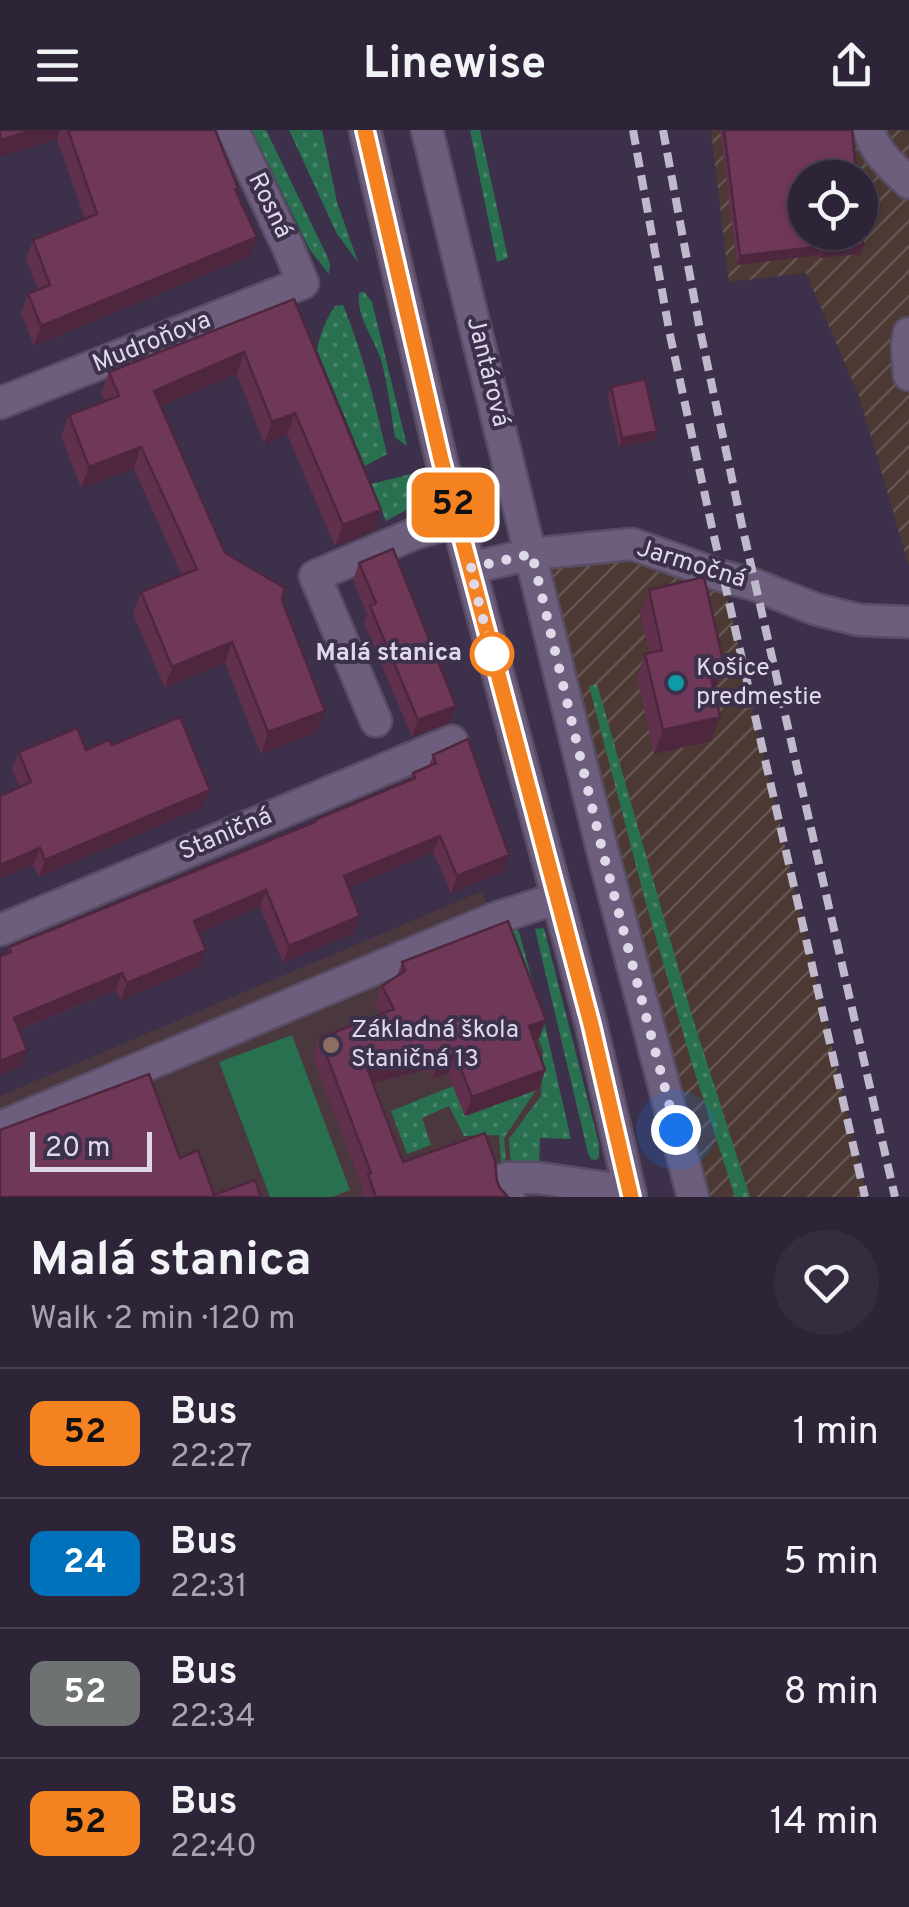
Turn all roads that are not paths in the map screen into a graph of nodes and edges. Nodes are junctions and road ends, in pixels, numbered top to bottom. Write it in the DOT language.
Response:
graph roads {
  1 [pos="232,130"];
  2 [pos="365,130"];
  3 [pos="427,130"];
  4 [pos="868,130"];
  5 [pos="909,182"];
  6 [pos="303,283"];
  7 [pos="909,333"];
  8 [pos="909,375"];
  9 [pos="2,393"];
  10 [pos="458,521"];
  11 [pos="532,554"];
  12 [pos="470,568"];
  13 [pos="909,622"];
  14 [pos="376,721"];
  15 [pos="452,741"];
  16 [pos="558,898"];
  17 [pos="0,930"];
  18 [pos="0,1127"];
  19 [pos="630,1194"];
  20 [pos="509,1197"];
  21 [pos="693,1197"];
  1 -- 6 [label="street, Rosná"];
  2 -- 10 [label="street"];
  3 -- 11 [label="street, Jantárová"];
  4 -- 5 [label="street"];
  6 -- 9 [label="street, Mudroňova"];
  7 -- 8 [label="street"];
  10 -- 12 [label="street"];
  10 -- 14 [label="street"];
  11 -- 12 [label="street, Jarmočná"];
  11 -- 13 [label="street, Jarmočná"];
  11 -- 21 [label="street, Jantárová"];
  12 -- 16 [label="street"];
  15 -- 17 [label="street, Staničná"];
  16 -- 18 [label="street"];
  16 -- 19 [label="street"];
  19 -- 20 [label="street"];
}
